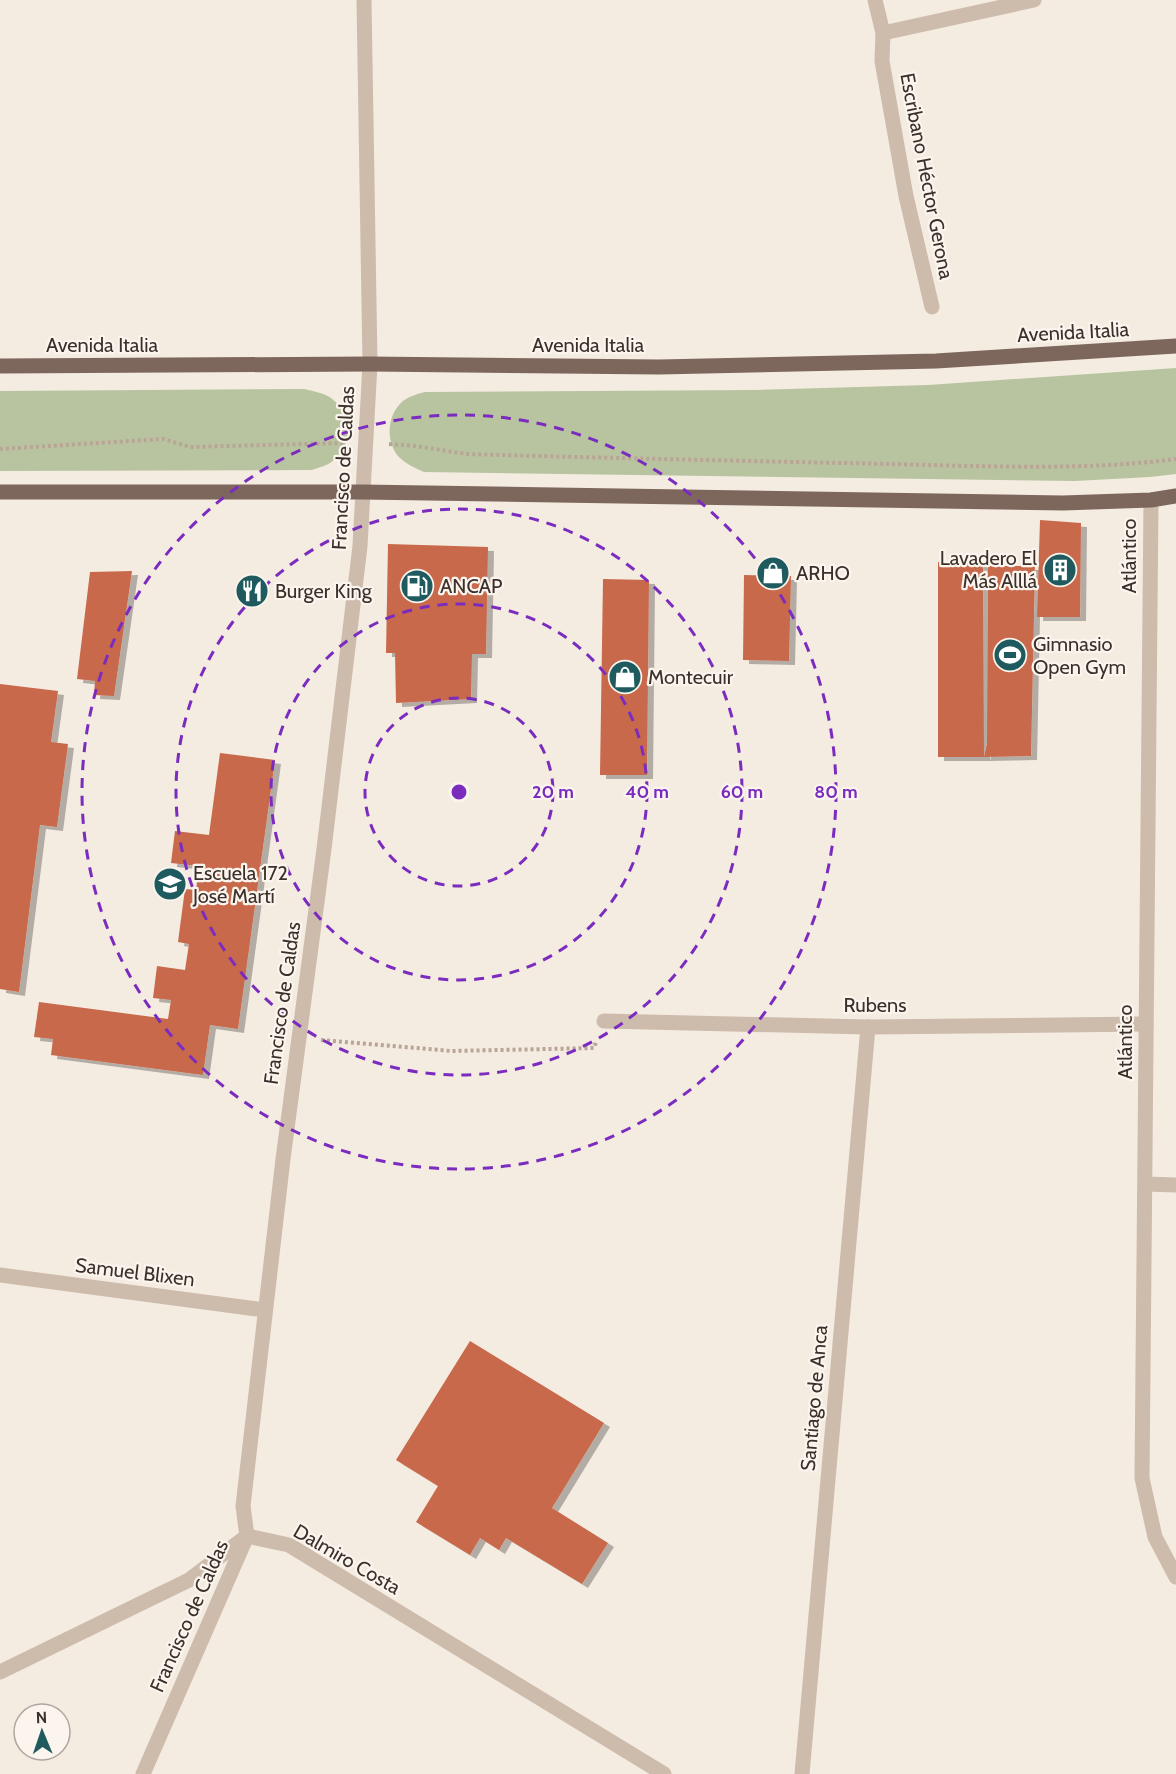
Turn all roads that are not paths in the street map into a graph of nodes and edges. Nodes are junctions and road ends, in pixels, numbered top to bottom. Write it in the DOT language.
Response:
graph roads {
  1 [pos="364,0"];
  2 [pos="875,0"];
  3 [pos="1034,0"];
  4 [pos="883,33"];
  5 [pos="932,307"];
  6 [pos="1176,346"];
  7 [pos="369,364"];
  8 [pos="0,366"];
  9 [pos="0,492"];
  10 [pos="362,492"];
  11 [pos="1176,496"];
  12 [pos="1151,500"];
  13 [pos="604,1021"];
  14 [pos="1146,1024"];
  15 [pos="868,1027"];
  16 [pos="1145,1184"];
  17 [pos="1176,1185"];
  18 [pos="0,1275"];
  19 [pos="265,1310"];
  20 [pos="247,1536"];
  21 [pos="1176,1577"];
  22 [pos="0,1672"];
  23 [pos="143,1774"];
  24 [pos="664,1774"];
  25 [pos="802,1774"];
  1 -- 7 [label="street, Francisco de Caldas"];
  2 -- 4 [label="street, Escribano Héctor Gerona"];
  3 -- 4 [label="street"];
  4 -- 5 [label="street, Escribano Héctor Gerona"];
  6 -- 7 [label="main road, Avenida Italia"];
  7 -- 8 [label="main road, Avenida Italia"];
  7 -- 10 [label="street, Francisco de Caldas"];
  9 -- 10 [label="main road"];
  10 -- 12 [label="main road"];
  10 -- 19 [label="street, Francisco de Caldas"];
  11 -- 12 [label="main road"];
  12 -- 14 [label="street, Atlántico"];
  13 -- 15 [label="street, Rubens"];
  14 -- 15 [label="street, Rubens"];
  14 -- 16 [label="street, Atlántico"];
  15 -- 25 [label="street, Santiago de Anca"];
  16 -- 17 [label="street"];
  16 -- 21 [label="street, Atlántico"];
  18 -- 19 [label="street, Samuel Blixen"];
  19 -- 20 [label="street, Francisco de Caldas"];
  20 -- 22 [label="street"];
  20 -- 23 [label="street, Francisco de Caldas"];
  20 -- 24 [label="street, Dalmiro Costa"];
}
